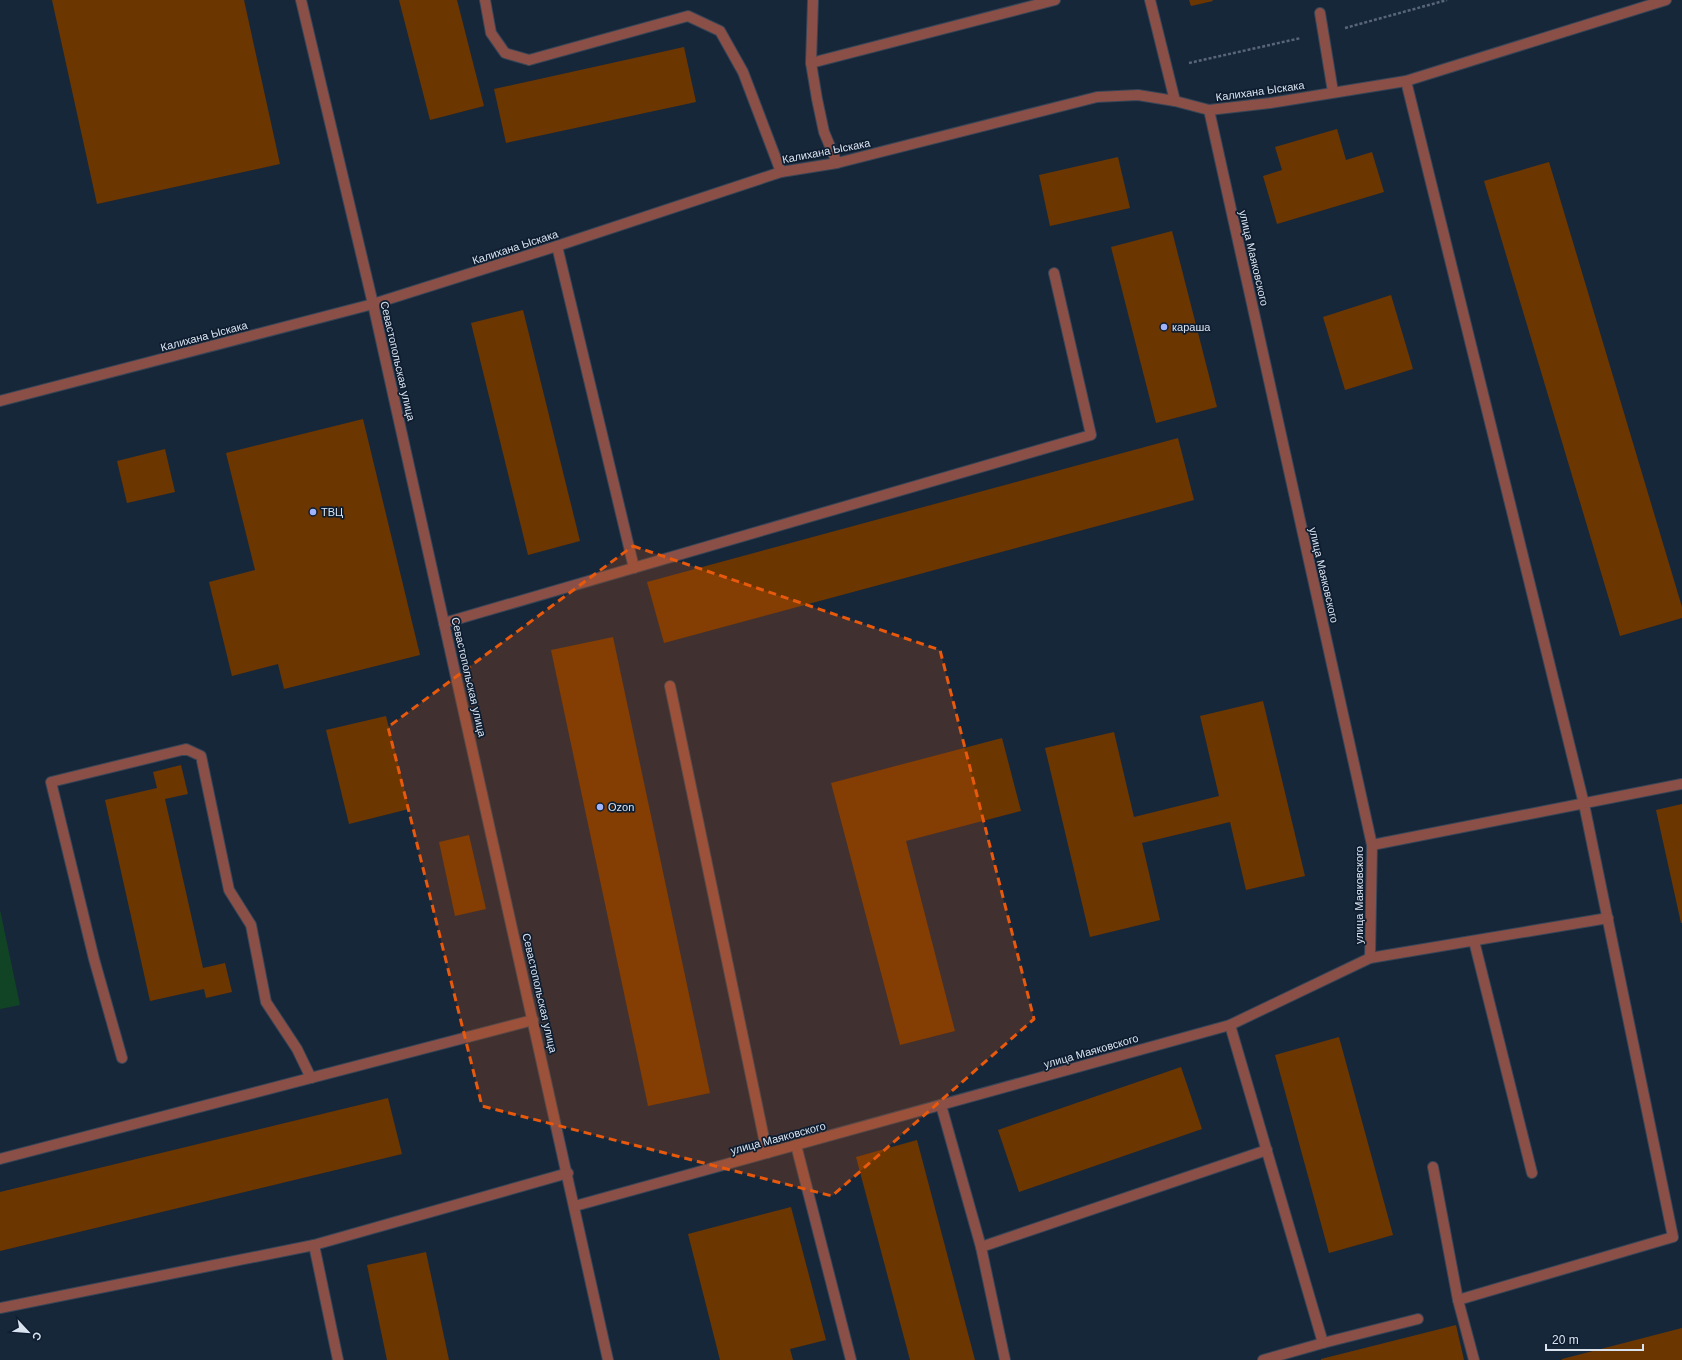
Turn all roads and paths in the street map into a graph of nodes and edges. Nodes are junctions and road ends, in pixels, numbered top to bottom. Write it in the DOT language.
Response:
graph roads {
  1 [pos="301,0"];
  2 [pos="485,0"];
  3 [pos="813,0"];
  4 [pos="1055,0"];
  5 [pos="1150,0"];
  6 [pos="1666,0"];
  7 [pos="1320,13"];
  8 [pos="811,63"];
  9 [pos="1406,81"];
  10 [pos="1333,92"];
  11 [pos="1175,101"];
  12 [pos="1209,110"];
  13 [pos="837,163"];
  14 [pos="781,172"];
  15 [pos="557,246"];
  16 [pos="1054,273"];
  17 [pos="373,304"];
  18 [pos="0,401"];
  19 [pos="634,568"];
  20 [pos="444,623"];
  21 [pos="670,686"];
  22 [pos="1682,784"];
  23 [pos="1584,804"];
  24 [pos="1372,845"];
  25 [pos="1608,918"];
  26 [pos="1474,941"];
  27 [pos="1370,958"];
  28 [pos="533,1020"];
  29 [pos="1230,1025"];
  30 [pos="122,1058"];
  31 [pos="311,1078"];
  32 [pos="941,1105"];
  33 [pos="796,1145"];
  34 [pos="1267,1150"];
  35 [pos="767,1153"];
  36 [pos="0,1159"];
  37 [pos="1433,1167"];
  38 [pos="568,1173"];
  39 [pos="1532,1173"];
  40 [pos="575,1206"];
  41 [pos="314,1245"];
  42 [pos="980,1247"];
  43 [pos="1458,1300"];
  44 [pos="0,1308"];
  45 [pos="1418,1319"];
  46 [pos="1323,1343"];
  47 [pos="338,1360"];
  48 [pos="608,1360"];
  49 [pos="851,1360"];
  50 [pos="1005,1360"];
  51 [pos="1263,1360"];
  52 [pos="1474,1360"];
  1 -- 17 [label="street, Севастопольская улица"];
  2 -- 14 [label="street"];
  3 -- 8 [label="street"];
  4 -- 8 [label="street"];
  5 -- 11 [label="street"];
  6 -- 9 [label="street, Калихана Ыскака"];
  7 -- 10 [label="street"];
  8 -- 13 [label="street"];
  9 -- 10 [label="street, Калихана Ыскака"];
  9 -- 23 [label="street"];
  10 -- 12 [label="street, Калихана Ыскака"];
  11 -- 12 [label="street, Калихана Ыскака"];
  11 -- 13 [label="street, Калихана Ыскака"];
  12 -- 24 [label="street, улица Маяковского"];
  13 -- 14 [label="street, Калихана Ыскака"];
  14 -- 15 [label="street, Калихана Ыскака"];
  15 -- 17 [label="street, Калихана Ыскака"];
  15 -- 19 [label="street"];
  16 -- 19 [label="street"];
  17 -- 18 [label="street, Калихана Ыскака"];
  17 -- 20 [label="street, Севастопольская улица"];
  19 -- 20 [label="street"];
  20 -- 28 [label="street, Севастопольская улица"];
  21 -- 35 [label="street"];
  22 -- 23 [label="street"];
  23 -- 24 [label="street"];
  23 -- 25 [label="street"];
  24 -- 27 [label="street, улица Маяковского"];
  25 -- 26 [label="street"];
  25 -- 43 [label="street"];
  26 -- 27 [label="street"];
  26 -- 39 [label="street"];
  27 -- 29 [label="street, улица Маяковского"];
  28 -- 31 [label="street"];
  28 -- 38 [label="street, Севастопольская улица"];
  29 -- 32 [label="street, улица Маяковского"];
  29 -- 34 [label="street"];
  30 -- 31 [label="street"];
  31 -- 36 [label="street"];
  32 -- 33 [label="street, улица Маяковского"];
  32 -- 42 [label="street"];
  33 -- 35 [label="street, улица Маяковского"];
  33 -- 49 [label="street"];
  34 -- 42 [label="street"];
  34 -- 46 [label="street"];
  35 -- 40 [label="street, улица Маяковского"];
  37 -- 43 [label="street"];
  38 -- 40 [label="street, Севастопольская улица"];
  38 -- 41 [label="street"];
  40 -- 48 [label="street, Севастопольская улица"];
  41 -- 44 [label="street"];
  41 -- 47 [label="street"];
  42 -- 50 [label="street"];
  43 -- 52 [label="street"];
  45 -- 46 [label="street"];
  46 -- 51 [label="street"];
}
